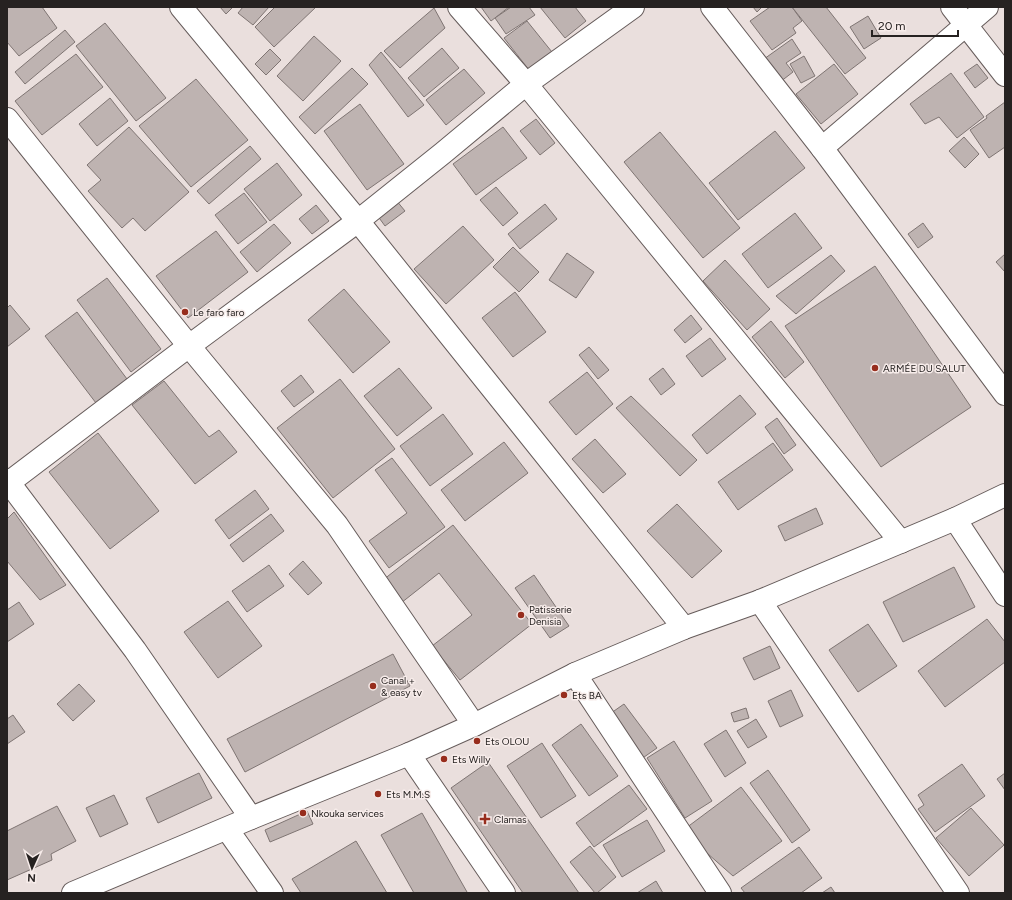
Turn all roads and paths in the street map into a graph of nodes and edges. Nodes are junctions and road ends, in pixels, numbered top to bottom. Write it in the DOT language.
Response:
graph roads {
  1 [pos="181,7"];
  2 [pos="459,7"];
  3 [pos="633,7"];
  4 [pos="712,7"];
  5 [pos="952,7"];
  6 [pos="987,7"];
  7 [pos="966,26"];
  8 [pos="1005,75"];
  9 [pos="526,84"];
  10 [pos="7,119"];
  11 [pos="822,148"];
  12 [pos="358,221"];
  13 [pos="189,346"];
  14 [pos="1005,394"];
  15 [pos="8,482"];
  16 [pos="1005,495"];
  17 [pos="955,519"];
  18 [pos="901,542"];
  19 [pos="1005,595"];
  20 [pos="760,601"];
  21 [pos="684,628"];
  22 [pos="575,674"];
  23 [pos="474,725"];
  24 [pos="409,754"];
  25 [pos="251,818"];
  26 [pos="227,829"];
  27 [pos="76,892"];
  28 [pos="272,893"];
  29 [pos="504,893"];
  30 [pos="720,893"];
  31 [pos="958,893"];
  1 -- 12 [label="main road"];
  2 -- 9 [label="main road"];
  3 -- 9 [label="main road"];
  4 -- 11 [label="main road"];
  5 -- 7 [label="main road"];
  6 -- 7 [label="main road"];
  7 -- 8 [label="main road"];
  7 -- 11 [label="main road"];
  9 -- 12 [label="main road"];
  9 -- 18 [label="main road"];
  10 -- 13 [label="main road"];
  11 -- 14 [label="main road"];
  12 -- 13 [label="main road"];
  12 -- 21 [label="main road"];
  13 -- 15 [label="main road"];
  13 -- 23 [label="main road"];
  15 -- 25 [label="main road"];
  16 -- 17 [label="main road"];
  17 -- 18 [label="main road"];
  17 -- 19 [label="main road"];
  18 -- 20 [label="main road"];
  20 -- 21 [label="main road"];
  20 -- 31 [label="main road"];
  21 -- 22 [label="main road"];
  22 -- 23 [label="main road"];
  22 -- 30 [label="main road"];
  23 -- 24 [label="main road"];
  24 -- 25 [label="main road"];
  24 -- 29 [label="main road"];
  25 -- 26 [label="main road"];
  26 -- 27 [label="main road"];
  26 -- 28 [label="main road"];
}
